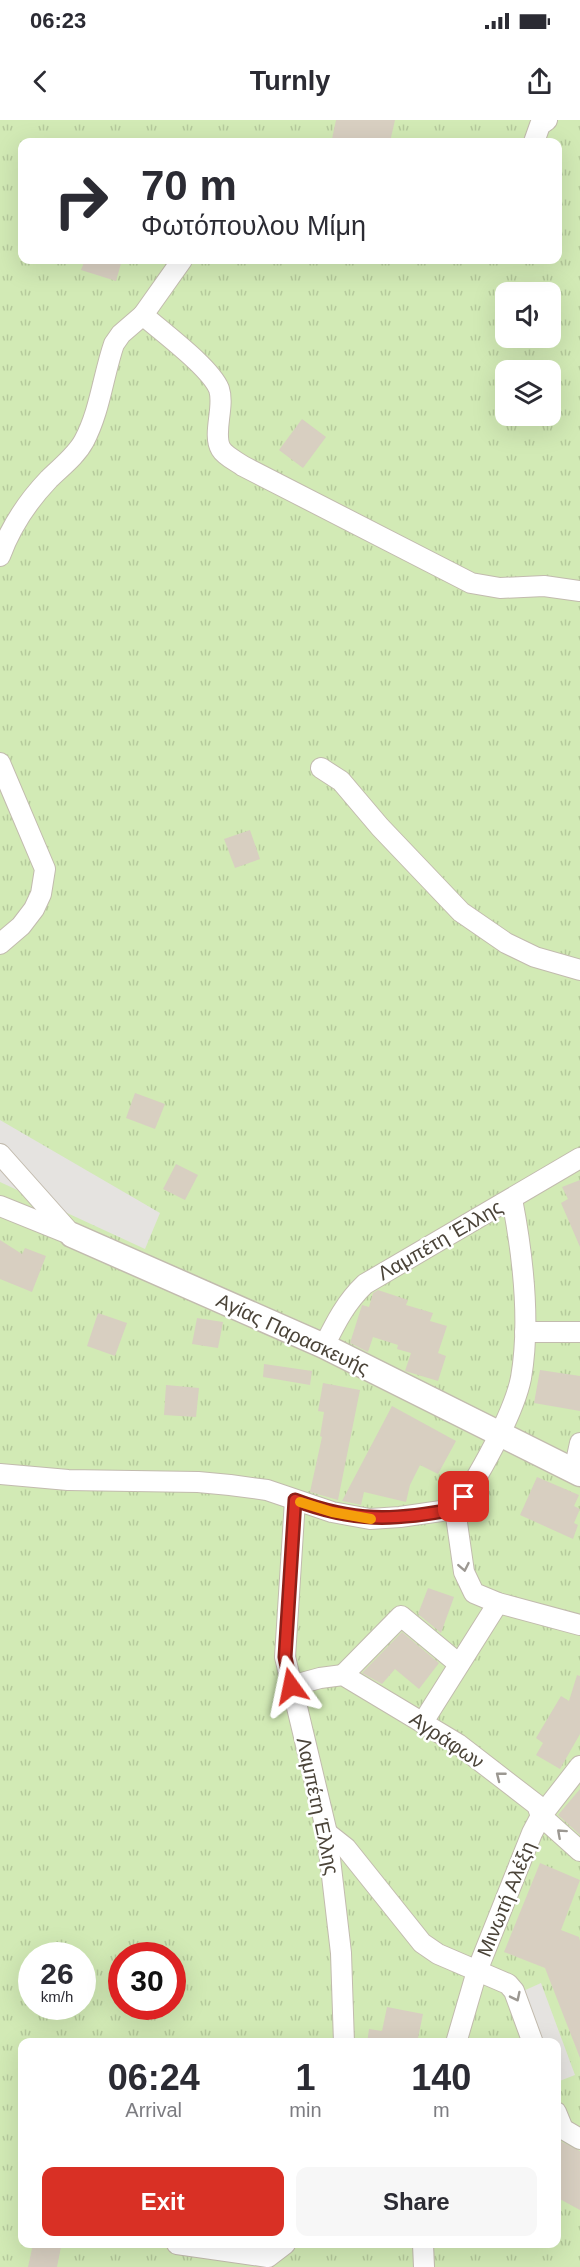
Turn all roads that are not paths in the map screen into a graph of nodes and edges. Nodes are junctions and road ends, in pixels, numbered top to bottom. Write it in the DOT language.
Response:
graph roads {
  1 [pos="547,120"];
  2 [pos="535,138"];
  3 [pos="179,264"];
  4 [pos="143,315"];
  5 [pos="0,556"];
  6 [pos="580,591"];
  7 [pos="0,763"];
  8 [pos="321,768"];
  9 [pos="0,944"];
  10 [pos="580,970"];
  11 [pos="0,1154"];
  12 [pos="580,1158"];
  13 [pos="512,1199"];
  14 [pos="0,1206"];
  15 [pos="72,1235"];
  16 [pos="525,1332"];
  17 [pos="580,1332"];
  18 [pos="324,1346"];
  19 [pos="499,1434"];
  20 [pos="580,1443"];
  21 [pos="577,1473"];
  22 [pos="0,1474"];
  23 [pos="295,1500"];
  24 [pos="455,1509"];
  25 [pos="498,1603"];
  26 [pos="580,1625"];
  27 [pos="459,1664"];
  28 [pos="343,1675"];
  29 [pos="291,1686"];
  30 [pos="423,1722"];
  31 [pos="580,1766"];
  32 [pos="541,1816"];
  33 [pos="327,1833"];
  34 [pos="580,1851"];
  35 [pos="477,1971"];
  36 [pos="344,2038"];
  37 [pos="457,2038"];
  38 [pos="531,2038"];
  39 [pos="561,2124"];
  40 [pos="580,2139"];
  41 [pos="205,2248"];
  42 [pos="280,2248"];
  43 [pos="423,2248"];
  44 [pos="424,2267"];
  1 -- 2 [label="street"];
  3 -- 4 [label="street"];
  4 -- 5 [label="street"];
  4 -- 6 [label="street"];
  7 -- 9 [label="street"];
  8 -- 10 [label="street"];
  11 -- 15 [label="street"];
  12 -- 13 [label="street, Λαμπέτη Έλλης"];
  13 -- 16 [label="street"];
  13 -- 18 [label="street, Λαμπέτη Έλλης"];
  14 -- 15 [label="street, Αγίας Παρασκευής"];
  15 -- 18 [label="street, Αγίας Παρασκευής"];
  16 -- 17 [label="street"];
  16 -- 19 [label="street"];
  18 -- 19 [label="street, Αγίας Παρασκευής"];
  19 -- 21 [label="street, Αγίας Παρασκευής"];
  19 -- 24 [label="street"];
  20 -- 21 [label="street"];
  22 -- 23 [label="street"];
  23 -- 24 [label="street"];
  23 -- 29 [label="street, Λαμπέτη Έλλης"];
  24 -- 25 [label="street, one-way"];
  25 -- 26 [label="street"];
  25 -- 27 [label="street"];
  27 -- 28 [label="street"];
  27 -- 30 [label="street"];
  28 -- 29 [label="street"];
  28 -- 30 [label="street, Αγράφων"];
  29 -- 33 [label="street, Λαμπέτη Έλλης"];
  32 -- 30 [label="street, Αγράφων, one-way"];
  31 -- 32 [label="street, Μινωτή Αλέξη"];
  34 -- 32 [label="street, Αγράφων, one-way"];
  32 -- 35 [label="street, Μινωτή Αλέξη"];
  33 -- 35 [label="street"];
  33 -- 36 [label="street, Λαμπέτη Έλλης"];
  35 -- 37 [label="street, Μινωτή Αλέξη"];
  35 -- 38 [label="street, one-way"];
  39 -- 40 [label="street"];
  41 -- 42 [label="street"];
  43 -- 44 [label="street"];
}
